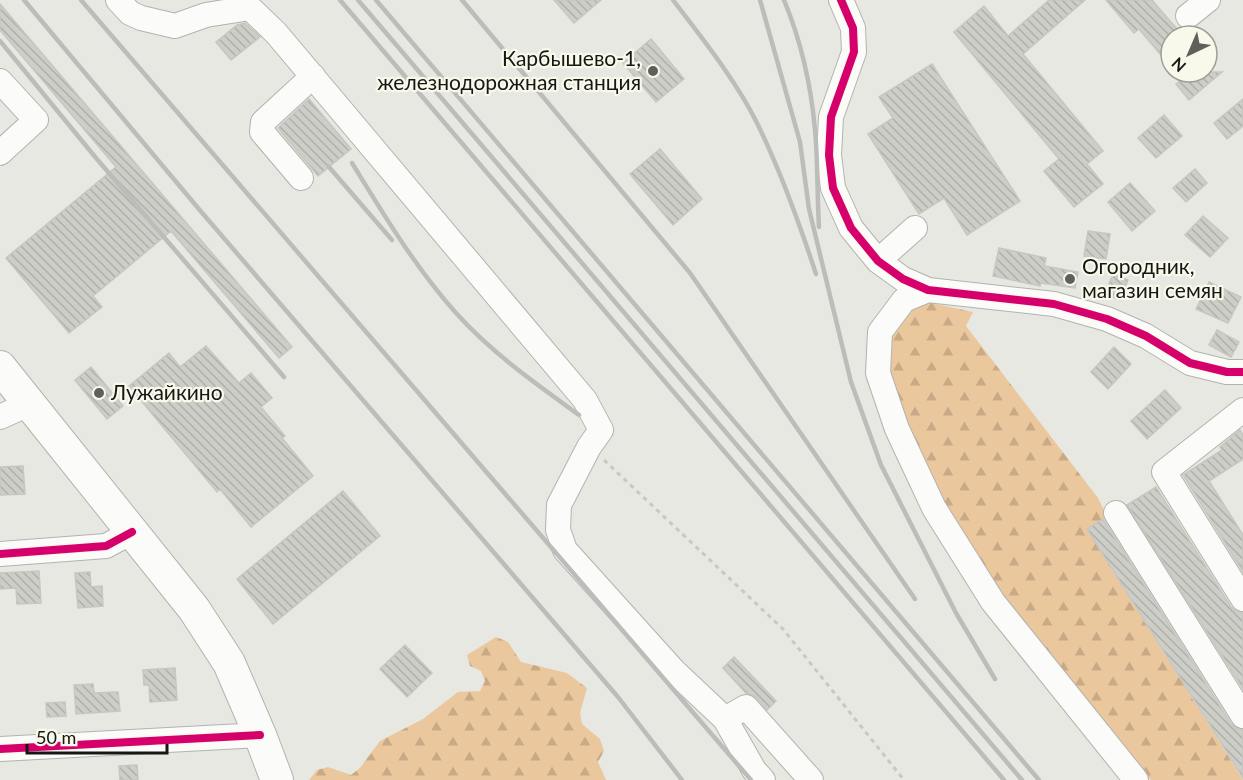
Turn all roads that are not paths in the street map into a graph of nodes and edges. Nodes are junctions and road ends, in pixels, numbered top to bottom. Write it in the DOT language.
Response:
graph roads {
  1 [pos="118,0"];
  2 [pos="841,0"];
  3 [pos="1208,0"];
  4 [pos="1188,16"];
  5 [pos="313,76"];
  6 [pos="0,81"];
  7 [pos="0,153"];
  8 [pos="301,178"];
  9 [pos="915,228"];
  10 [pos="878,261"];
  11 [pos="928,290"];
  12 [pos="0,367"];
  13 [pos="1243,372"];
  14 [pos="31,404"];
  15 [pos="1243,410"];
  16 [pos="0,417"];
  17 [pos="1116,513"];
  18 [pos="132,532"];
  19 [pos="0,554"];
  20 [pos="1243,599"];
  21 [pos="1243,716"];
  22 [pos="725,719"];
  23 [pos="261,735"];
  24 [pos="0,750"];
  25 [pos="277,780"];
  26 [pos="763,780"];
  27 [pos="812,780"];
  28 [pos="1136,780"];
  1 -- 5 [label="street"];
  2 -- 10 [label="street"];
  3 -- 4 [label="street"];
  5 -- 8 [label="street"];
  5 -- 22 [label="street"];
  6 -- 7 [label="street"];
  9 -- 10 [label="street"];
  10 -- 11 [label="street"];
  11 -- 13 [label="street"];
  11 -- 28 [label="street"];
  12 -- 14 [label="main road"];
  14 -- 16 [label="street"];
  14 -- 18 [label="main road"];
  15 -- 20 [label="street"];
  17 -- 21 [label="street"];
  18 -- 19 [label="street"];
  18 -- 23 [label="main road"];
  22 -- 26 [label="street"];
  22 -- 27 [label="street"];
  23 -- 24 [label="street"];
  23 -- 25 [label="main road"];
}
